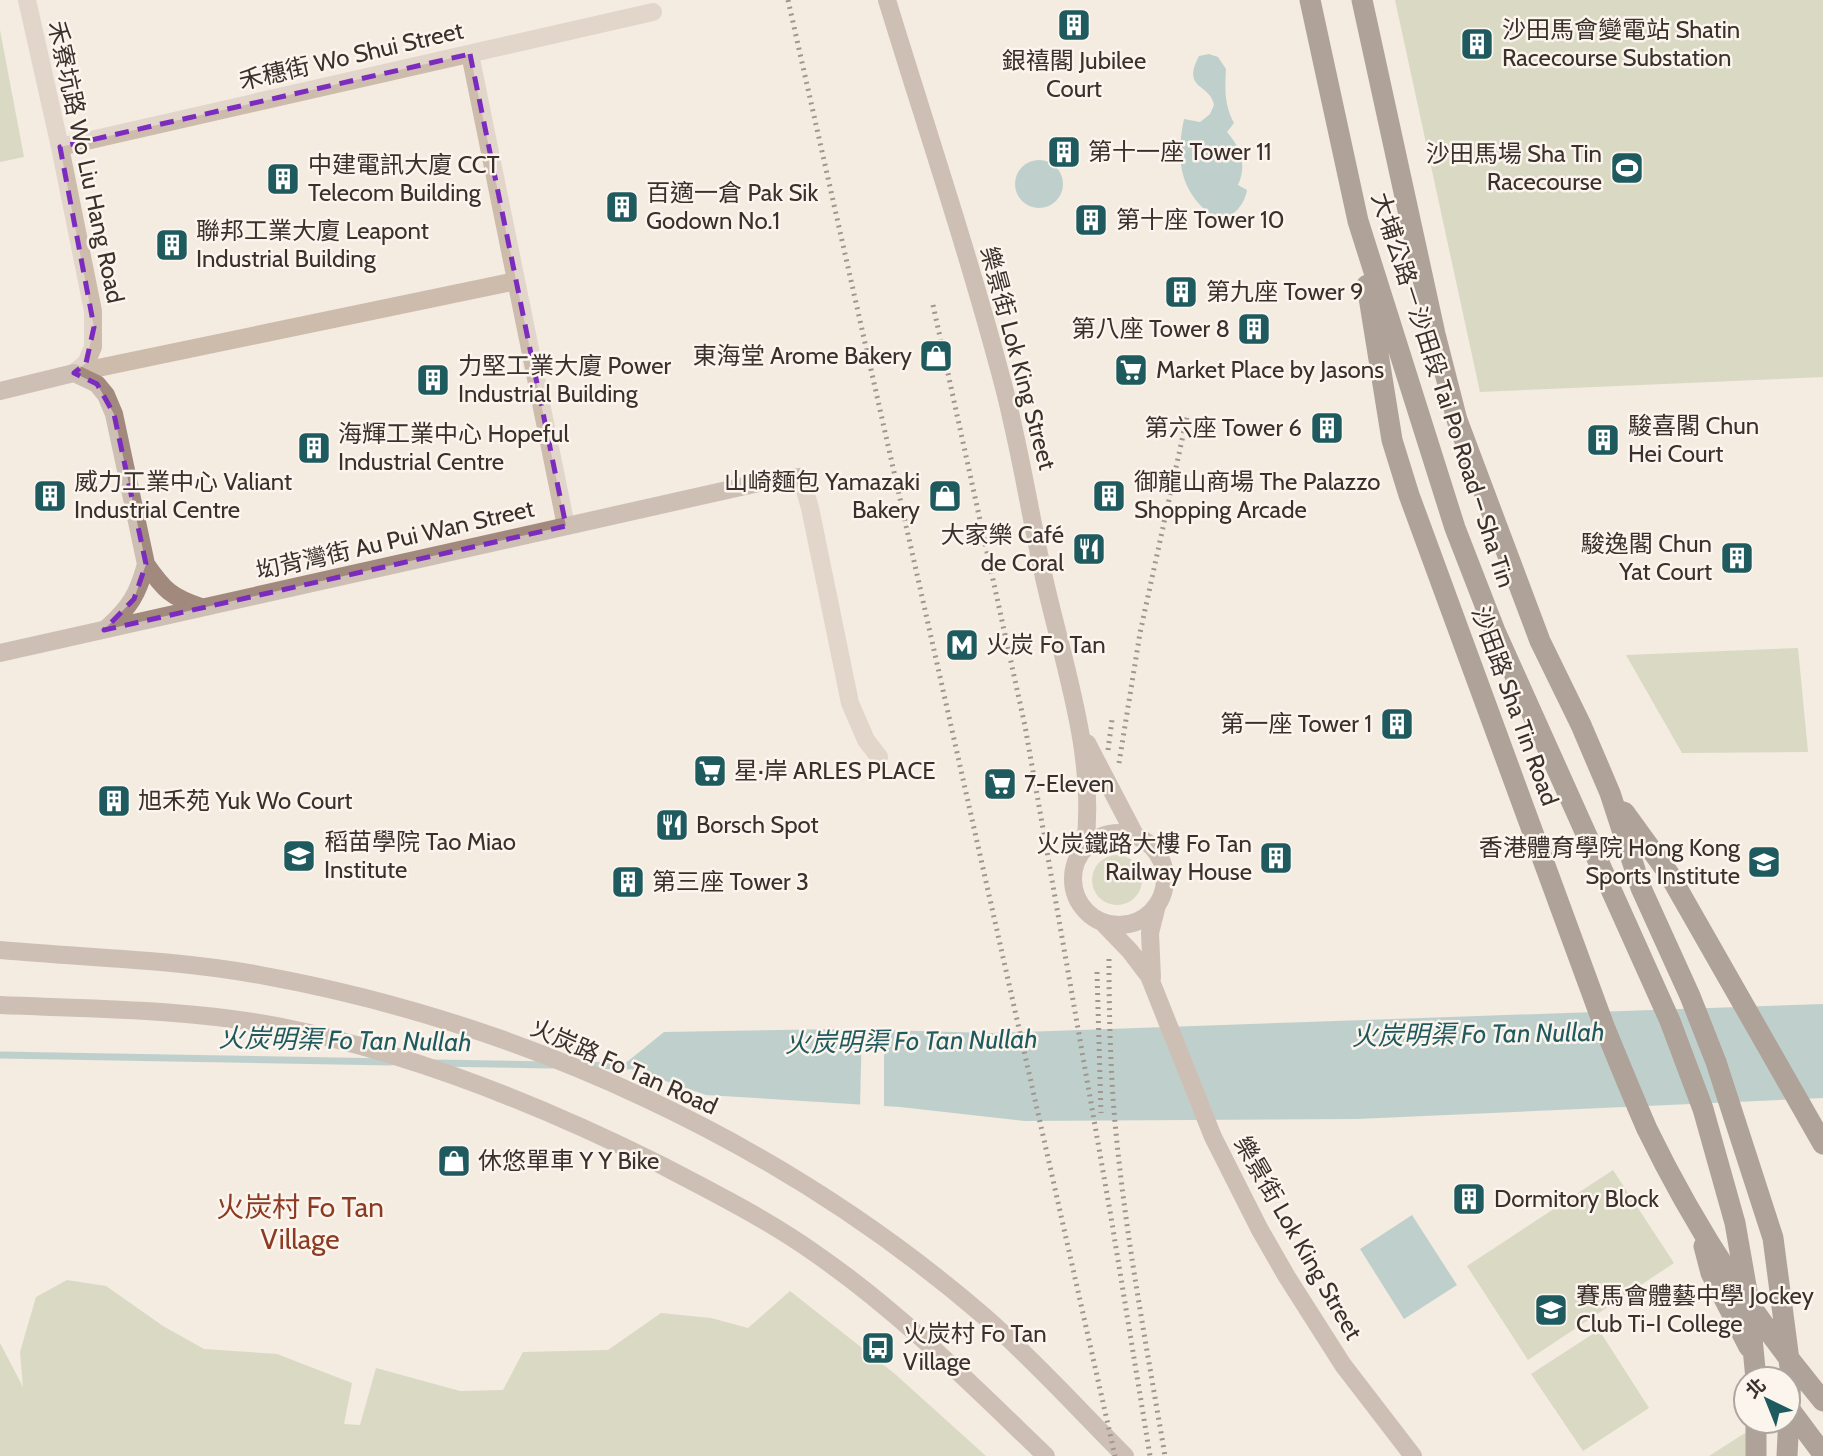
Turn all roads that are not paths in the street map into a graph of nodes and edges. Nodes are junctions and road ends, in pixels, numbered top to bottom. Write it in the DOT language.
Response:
graph roads {
  1 [pos="27,0"];
  2 [pos="887,0"];
  3 [pos="1310,0"];
  4 [pos="1362,0"];
  5 [pos="653,12"];
  6 [pos="470,54"];
  7 [pos="60,147"];
  8 [pos="1358,220"];
  9 [pos="516,281"];
  10 [pos="74,373"];
  11 [pos="0,391"];
  12 [pos="566,526"];
  13 [pos="146,564"];
  14 [pos="205,608"];
  15 [pos="104,630"];
  16 [pos="0,653"];
  17 [pos="1082,733"];
  18 [pos="879,757"];
  19 [pos="1610,793"];
  20 [pos="1135,835"];
  21 [pos="1085,847"];
  22 [pos="1157,905"];
  23 [pos="1103,922"];
  24 [pos="0,950"];
  25 [pos="1154,988"];
  26 [pos="0,1005"];
  27 [pos="1823,1144"];
  28 [pos="1700,1227"];
  29 [pos="1755,1365"];
  30 [pos="1761,1365"];
  31 [pos="1823,1401"];
  32 [pos="1802,1426"];
  33 [pos="1756,1435"];
  34 [pos="1822,1452"];
  35 [pos="1046,1456"];
  36 [pos="1125,1456"];
  37 [pos="1413,1456"];
  38 [pos="1756,1456"];
  39 [pos="1787,1456"];
  1 -- 7 [label="street, 禾寮坑路 Wo Liu Hang Road"];
  2 -- 17 [label="street, 樂景街 Lok King Street"];
  3 -- 8 [label="highway, 大埔公路－沙田段 Tai Po Road – Sha Tin"];
  4 -- 19 [label="highway, 大埔公路－沙田段 Tai Po Road – Sha Tin"];
  5 -- 6 [label="street, 禾穗街 Wo Shui Street"];
  6 -- 7 [label="street, 禾穗街 Wo Shui Street"];
  6 -- 9 [label="street"];
  7 -- 10 [label="street, 禾寮坑路 Wo Liu Hang Road"];
  8 -- 28 [label="highway, 沙田路 Sha Tin Road"];
  8 -- 29 [label="highway, 大埔公路－沙田段 Tai Po Road – Sha Tin"];
  9 -- 10 [label="street"];
  9 -- 12 [label="street"];
  10 -- 11 [label="street"];
  10 -- 13 [label="street"];
  12 -- 14 [label="street, 㘭背灣街 Au Pui Wan Street"];
  12 -- 18 [label="street, 㘭背灣街 Au Pui Wan Street"];
  13 -- 14 [label="street"];
  13 -- 15 [label="street"];
  14 -- 15 [label="street, 㘭背灣街 Au Pui Wan Street"];
  15 -- 16 [label="street, 㘭背灣街 Au Pui Wan Street"];
  17 -- 20 [label="street, 樂景街 Lok King Street"];
  17 -- 21 [label="street, 樂景街 Lok King Street"];
  19 -- 27 [label="highway"];
  19 -- 39 [label="highway, 大埔公路－沙田段 Tai Po Road – Sha Tin"];
  20 -- 21 [label="street"];
  20 -- 22 [label="street"];
  21 -- 23 [label="street"];
  22 -- 23 [label="street"];
  22 -- 25 [label="street, 樂景街 Lok King Street"];
  23 -- 25 [label="street, 樂景街 Lok King Street"];
  24 -- 36 [label="street, 火炭路 Fo Tan Road"];
  25 -- 37 [label="street, 樂景街 Lok King Street"];
  26 -- 35 [label="street"];
  28 -- 30 [label="highway"];
  28 -- 31 [label="highway, 沙田路 Sha Tin Road"];
  32 -- 34 [label="highway"];
  33 -- 38 [label="highway"];
}
